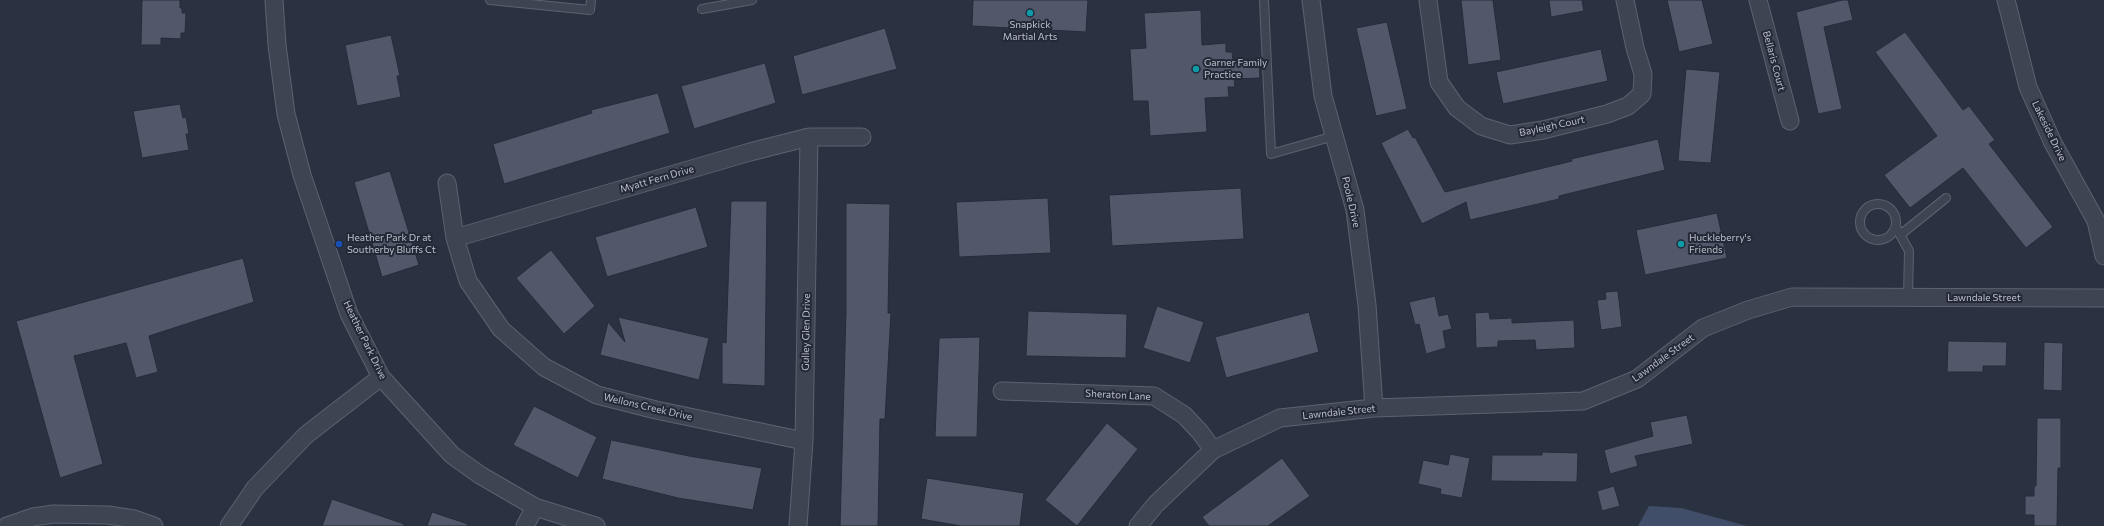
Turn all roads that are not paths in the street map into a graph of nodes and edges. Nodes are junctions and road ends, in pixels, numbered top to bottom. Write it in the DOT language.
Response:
graph roads {
  1 [pos="274,0"];
  2 [pos="490,0"];
  3 [pos="591,0"];
  4 [pos="752,0"];
  5 [pos="1264,0"];
  6 [pos="1311,0"];
  7 [pos="1428,0"];
  8 [pos="1625,0"];
  9 [pos="1758,0"];
  10 [pos="2006,0"];
  11 [pos="702,9"];
  12 [pos="1790,121"];
  13 [pos="1334,136"];
  14 [pos="809,137"];
  15 [pos="862,137"];
  16 [pos="446,183"];
  17 [pos="1946,198"];
  18 [pos="1896,227"];
  19 [pos="1900,235"];
  20 [pos="455,238"];
  21 [pos="2104,256"];
  22 [pos="1908,298"];
  23 [pos="2104,298"];
  24 [pos="381,378"];
  25 [pos="1002,391"];
  26 [pos="1374,408"];
  27 [pos="804,441"];
  28 [pos="1213,450"];
  29 [pos="535,507"];
  30 [pos="7,526"];
  31 [pos="154,526"];
  32 [pos="229,526"];
  33 [pos="525,526"];
  34 [pos="596,526"];
  35 [pos="798,526"];
  36 [pos="1138,526"];
  1 -- 24 [label="street, Heather Park Drive"];
  2 -- 3 [label="lane"];
  4 -- 11 [label="lane"];
  5 -- 13 [label="lane"];
  6 -- 13 [label="street, Poole Drive"];
  7 -- 8 [label="street, Bayleigh Court"];
  9 -- 12 [label="street, Bellaris Court"];
  10 -- 21 [label="street, Lakeside Drive"];
  13 -- 26 [label="street, Poole Drive"];
  14 -- 15 [label="street, Myatt Fern Drive"];
  14 -- 20 [label="street, Myatt Fern Drive"];
  14 -- 27 [label="street, Gulley Glen Drive"];
  16 -- 20 [label="street, Wellons Creek Drive"];
  17 -- 19 [label="lane"];
  18 -- 18 [label="lane"];
  18 -- 19 [label="lane"];
  19 -- 22 [label="lane"];
  20 -- 27 [label="street, Wellons Creek Drive"];
  22 -- 23 [label="street, Lawndale Street"];
  22 -- 26 [label="street, Lawndale Street"];
  24 -- 29 [label="street, Heather Park Drive"];
  24 -- 32 [label="street"];
  25 -- 28 [label="street, Sheraton Lane"];
  26 -- 28 [label="street, Lawndale Street"];
  27 -- 35 [label="street, Gulley Glen Drive"];
  28 -- 36 [label="street, Lawndale Street"];
  29 -- 33 [label="street"];
  29 -- 34 [label="street, Heather Park Drive"];
  30 -- 31 [label="street"];
}
